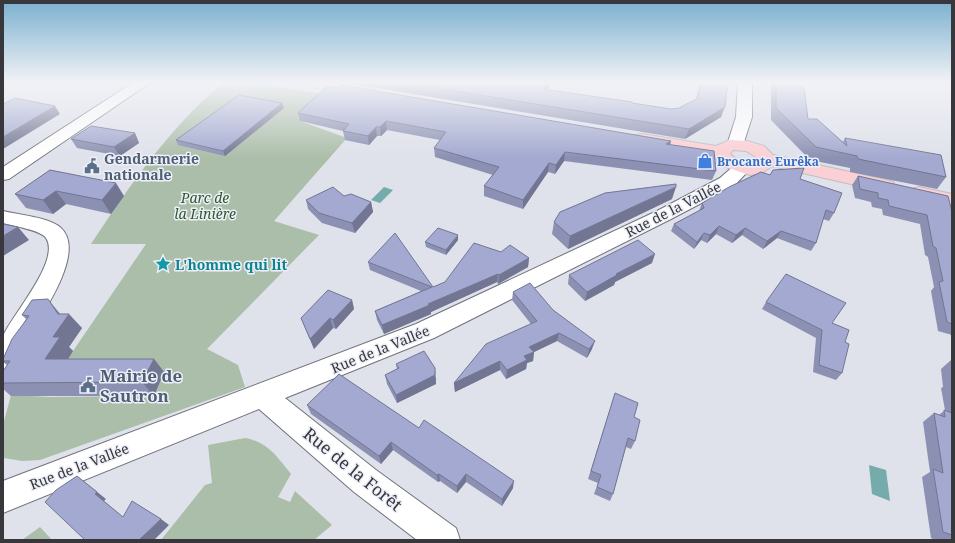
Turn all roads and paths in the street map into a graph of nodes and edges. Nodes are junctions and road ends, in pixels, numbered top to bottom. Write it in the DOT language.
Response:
graph roads {
  1 [pos="106,107"];
  2 [pos="744,107"];
  3 [pos="744,117"];
  4 [pos="631,137"];
  5 [pos="728,148"];
  6 [pos="760,154"];
  7 [pos="742,168"];
  8 [pos="3,175"];
  9 [pos="952,200"];
  10 [pos="3,218"];
  11 [pos="3,364"];
  12 [pos="264,395"];
  13 [pos="3,497"];
  14 [pos="444,540"];
  1 -- 8 [label="street"];
  2 -- 3 [label="street"];
  3 -- 5 [label="street"];
  3 -- 6 [label="street"];
  4 -- 5 [label="main road"];
  5 -- 6 [label="main road"];
  5 -- 7 [label="main road"];
  6 -- 7 [label="main road"];
  6 -- 9 [label="main road"];
  7 -- 12 [label="street, Rue de la Vallée"];
  10 -- 11 [label="street"];
  12 -- 13 [label="street, Rue de la Vallée"];
  12 -- 14 [label="street, Rue de la Forêt"];
}
